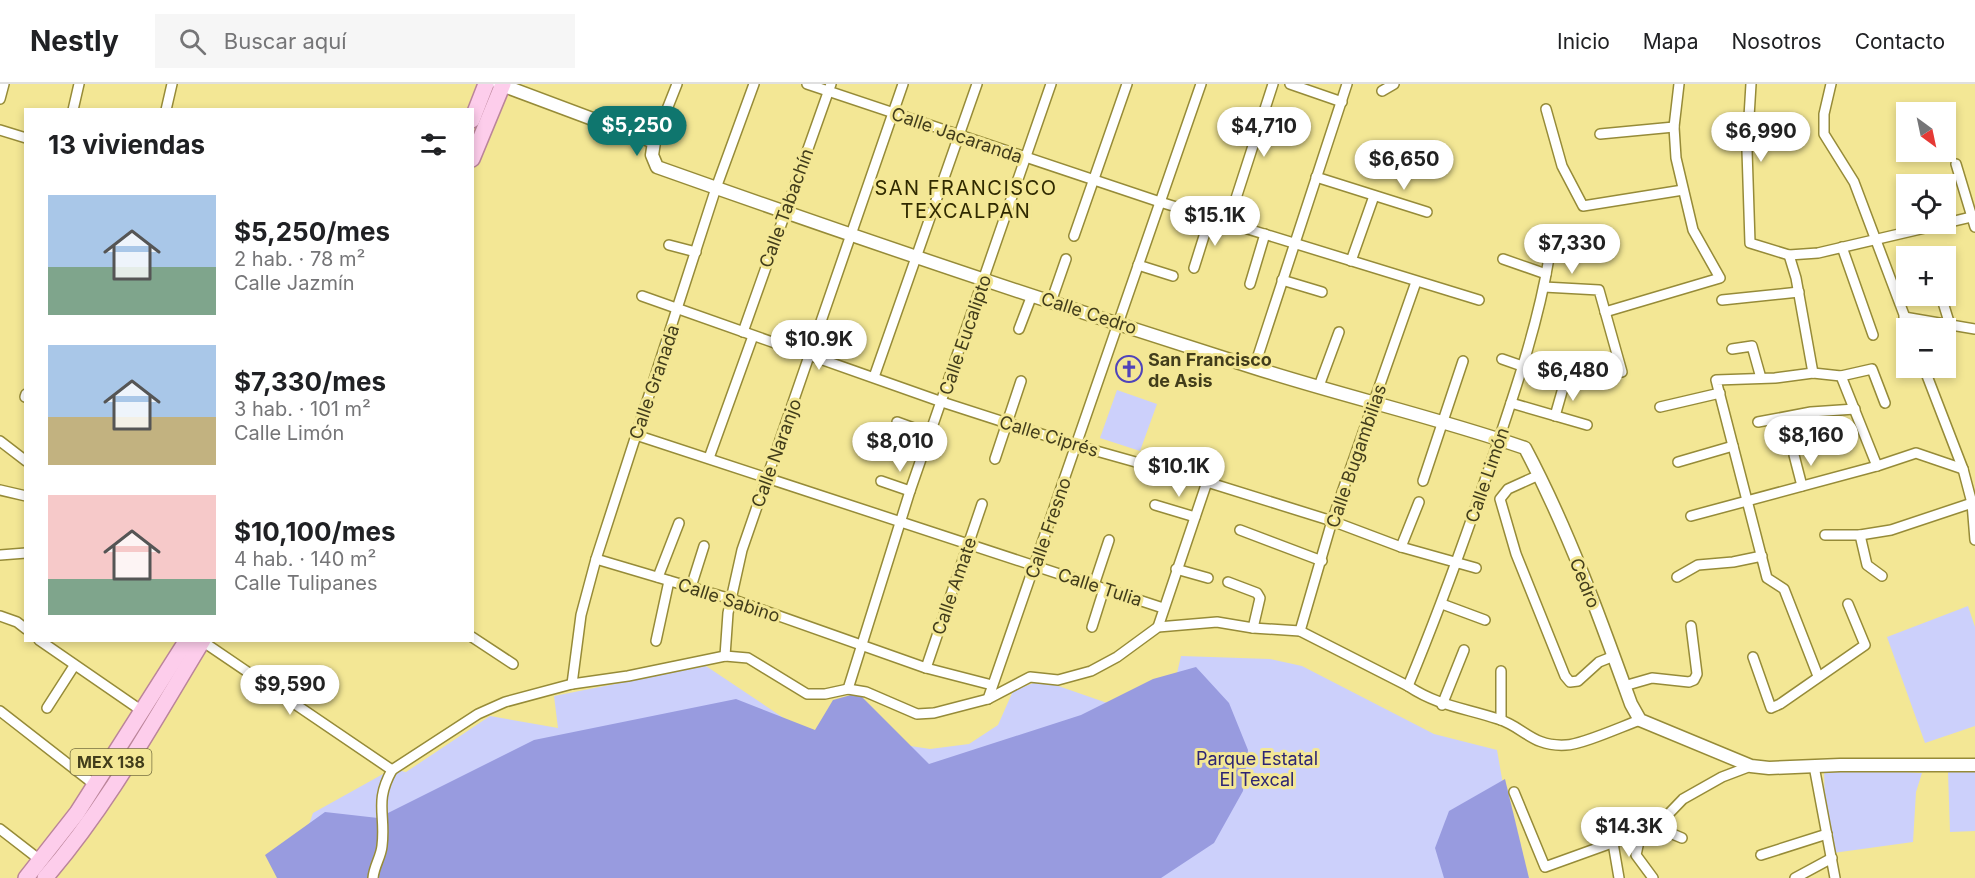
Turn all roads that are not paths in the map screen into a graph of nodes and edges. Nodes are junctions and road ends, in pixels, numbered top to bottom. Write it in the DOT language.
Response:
graph roads {
  1 [pos="4,84"];
  2 [pos="79,84"];
  3 [pos="172,84"];
  4 [pos="486,84"];
  5 [pos="501,84"];
  6 [pos="677,84"];
  7 [pos="754,84"];
  8 [pos="807,84"];
  9 [pos="903,84"];
  10 [pos="977,84"];
  11 [pos="1052,84"];
  12 [pos="1127,84"];
  13 [pos="1201,84"];
  14 [pos="1273,84"];
  15 [pos="1290,84"];
  16 [pos="1347,84"];
  17 [pos="1394,84"];
  18 [pos="1679,84"];
  19 [pos="1751,84"];
  20 [pos="1831,84"];
  21 [pos="830,88"];
  22 [pos="1382,91"];
  23 [pos="0,99"];
  24 [pos="1342,102"];
  25 [pos="73,108"];
  26 [pos="166,108"];
  27 [pos="1546,109"];
  28 [pos="893,112"];
  29 [pos="474,115"];
  30 [pos="1674,127"];
  31 [pos="0,130"];
  32 [pos="1600,134"];
  33 [pos="959,135"];
  34 [pos="24,137"];
  35 [pos="654,142"];
  36 [pos="474,154"];
  37 [pos="1026,158"];
  38 [pos="1956,164"];
  39 [pos="1316,177"];
  40 [pos="1094,180"];
  41 [pos="716,188"];
  42 [pos="1683,190"];
  43 [pos="1374,196"];
  44 [pos="1160,202"];
  45 [pos="784,211"];
  46 [pos="1426,212"];
  47 [pos="1973,216"];
  48 [pos="1210,217"];
  49 [pos="1956,220"];
  50 [pos="1228,223"];
  51 [pos="1975,227"];
  52 [pos="850,234"];
  53 [pos="1265,234"];
  54 [pos="1896,234"];
  55 [pos="1074,236"];
  56 [pos="1876,238"];
  57 [pos="1293,242"];
  58 [pos="669,245"];
  59 [pos="1842,247"];
  60 [pos="696,252"];
  61 [pos="1789,255"];
  62 [pos="917,257"];
  63 [pos="1549,258"];
  64 [pos="1066,259"];
  65 [pos="1503,259"];
  66 [pos="1351,261"];
  67 [pos="1138,265"];
  68 [pos="1194,268"];
  69 [pos="1546,274"];
  70 [pos="1173,276"];
  71 [pos="983,280"];
  72 [pos="1282,280"];
  73 [pos="1416,282"];
  74 [pos="1250,284"];
  75 [pos="1544,287"];
  76 [pos="1322,292"];
  77 [pos="1798,292"];
  78 [pos="1032,295"];
  79 [pos="642,296"];
  80 [pos="1479,300"];
  81 [pos="1722,300"];
  82 [pos="1051,302"];
  83 [pos="678,309"];
  84 [pos="1605,312"];
  85 [pos="1905,316"];
  86 [pos="1915,318"];
  87 [pos="1118,322"];
  88 [pos="1956,326"];
  89 [pos="1019,329"];
  90 [pos="1975,329"];
  91 [pos="1339,332"];
  92 [pos="748,334"];
  93 [pos="1873,335"];
  94 [pos="1732,349"];
  95 [pos="810,356"];
  96 [pos="1502,359"];
  97 [pos="1463,361"];
  98 [pos="1522,366"];
  99 [pos="1254,368"];
  100 [pos="1622,372"];
  101 [pos="1813,373"];
  102 [pos="1841,376"];
  103 [pos="874,377"];
  104 [pos="1761,378"];
  105 [pos="1928,378"];
  106 [pos="1021,381"];
  107 [pos="1319,386"];
  108 [pos="1720,393"];
  109 [pos="942,402"];
  110 [pos="1374,402"];
  111 [pos="1511,403"];
  112 [pos="1885,403"];
  113 [pos="1660,407"];
  114 [pos="1855,409"];
  115 [pos="1555,416"];
  116 [pos="897,422"];
  117 [pos="1444,422"];
  118 [pos="1758,422"];
  119 [pos="1007,423"];
  120 [pos="1587,424"];
  121 [pos="930,434"];
  122 [pos="636,435"];
  123 [pos="1499,439"];
  124 [pos="0,441"];
  125 [pos="1075,445"];
  126 [pos="1733,446"];
  127 [pos="1525,448"];
  128 [pos="1794,454"];
  129 [pos="709,458"];
  130 [pos="24,459"];
  131 [pos="995,459"];
  132 [pos="1678,462"];
  133 [pos="1877,466"];
  134 [pos="1963,469"];
  135 [pos="1539,475"];
  136 [pos="766,480"];
  137 [pos="881,481"];
  138 [pos="1423,481"];
  139 [pos="1206,482"];
  140 [pos="1802,486"];
  141 [pos="0,490"];
  142 [pos="910,491"];
  143 [pos="24,496"];
  144 [pos="1747,501"];
  145 [pos="1419,502"];
  146 [pos="1972,503"];
  147 [pos="982,504"];
  148 [pos="1155,505"];
  149 [pos="1691,516"];
  150 [pos="1195,517"];
  151 [pos="1974,517"];
  152 [pos="1332,521"];
  153 [pos="900,522"];
  154 [pos="679,523"];
  155 [pos="1240,530"];
  156 [pos="1825,535"];
  157 [pos="1860,535"];
  158 [pos="1109,540"];
  159 [pos="1975,540"];
  160 [pos="968,544"];
  161 [pos="704,546"];
  162 [pos="1401,548"];
  163 [pos="24,553"];
  164 [pos="0,555"];
  165 [pos="1761,556"];
  166 [pos="596,559"];
  167 [pos="1323,561"];
  168 [pos="1457,564"];
  169 [pos="1035,566"];
  170 [pos="1476,568"];
  171 [pos="1176,569"];
  172 [pos="1882,576"];
  173 [pos="658,577"];
  174 [pos="1677,577"];
  175 [pos="1208,578"];
  176 [pos="669,581"];
  177 [pos="1228,582"];
  178 [pos="1094,585"];
  179 [pos="691,587"];
  180 [pos="1104,589"];
  181 [pos="730,599"];
  182 [pos="1442,604"];
  183 [pos="1848,604"];
  184 [pos="1163,608"];
  185 [pos="0,616"];
  186 [pos="1485,620"];
  187 [pos="1691,626"];
  188 [pos="24,627"];
  189 [pos="1092,627"];
  190 [pos="1158,627"];
  191 [pos="1253,628"];
  192 [pos="1300,631"];
  193 [pos="474,638"];
  194 [pos="656,641"];
  195 [pos="42,642"];
  196 [pos="186,642"];
  197 [pos="201,642"];
  198 [pos="203,642"];
  199 [pos="861,644"];
  200 [pos="1464,650"];
  201 [pos="725,656"];
  202 [pos="1614,656"];
  203 [pos="1753,657"];
  204 [pos="513,664"];
  205 [pos="74,666"];
  206 [pos="926,668"];
  207 [pos="1501,671"];
  208 [pos="1818,676"];
  209 [pos="572,684"];
  210 [pos="992,685"];
  211 [pos="1408,686"];
  212 [pos="1624,686"];
  213 [pos="848,689"];
  214 [pos="988,699"];
  215 [pos="1442,705"];
  216 [pos="47,708"];
  217 [pos="0,711"];
  218 [pos="142,711"];
  219 [pos="1501,720"];
  220 [pos="1640,720"];
  221 [pos="1975,765"];
  222 [pos="1751,766"];
  223 [pos="1814,766"];
  224 [pos="392,770"];
  225 [pos="95,785"];
  226 [pos="1514,792"];
  227 [pos="1656,827"];
  228 [pos="0,829"];
  229 [pos="1641,832"];
  230 [pos="1827,834"];
  231 [pos="1682,838"];
  232 [pos="1613,843"];
  233 [pos="1761,855"];
  234 [pos="1832,858"];
  235 [pos="40,860"];
  236 [pos="26,878"];
  237 [pos="45,878"];
  238 [pos="373,878"];
  239 [pos="1619,878"];
  240 [pos="1653,878"];
  241 [pos="1795,878"];
  242 [pos="1835,878"];
  1 -- 23 [label="street"];
  2 -- 25 [label="street"];
  3 -- 26 [label="street"];
  4 -- 29 [label="main road"];
  5 -- 35 [label="street"];
  5 -- 36 [label="main road"];
  6 -- 35 [label="street"];
  7 -- 41 [label="street, Calle Granada"];
  8 -- 21 [label="street, Calle Jacaranda"];
  9 -- 28 [label="street, Calle Naranjo"];
  10 -- 33 [label="street"];
  11 -- 37 [label="street, Calle Eucalipto"];
  12 -- 40 [label="street"];
  13 -- 44 [label="street, Calle Fresno"];
  14 -- 50 [label="street"];
  15 -- 24 [label="street"];
  16 -- 24 [label="street"];
  17 -- 22 [label="street"];
  18 -- 30 [label="street"];
  19 -- 61 [label="street"];
  20 -- 56 [label="street"];
  21 -- 28 [label="street, Calle Jacaranda"];
  21 -- 45 [label="street, Calle Tabachín"];
  24 -- 39 [label="street"];
  27 -- 42 [label="street"];
  28 -- 33 [label="street, Calle Jacaranda"];
  28 -- 52 [label="street, Calle Naranjo"];
  30 -- 32 [label="street"];
  30 -- 42 [label="street"];
  31 -- 34 [label="street"];
  33 -- 37 [label="street, Calle Jacaranda"];
  33 -- 62 [label="street"];
  35 -- 41 [label="street, Calle Cedro"];
  37 -- 40 [label="street, Calle Jacaranda"];
  37 -- 71 [label="street, Calle Eucalipto"];
  38 -- 47 [label="street"];
  39 -- 43 [label="street"];
  39 -- 57 [label="street"];
  40 -- 44 [label="street, Calle Jacaranda"];
  40 -- 55 [label="street"];
  41 -- 45 [label="street, Calle Cedro"];
  41 -- 60 [label="street, Calle Granada"];
  42 -- 84 [label="street"];
  43 -- 46 [label="street"];
  43 -- 66 [label="street"];
  44 -- 48 [label="street, Calle Jacaranda"];
  44 -- 67 [label="street, Calle Fresno"];
  45 -- 52 [label="street, Calle Cedro"];
  45 -- 92 [label="street, Calle Tabachín"];
  47 -- 49 [label="street"];
  47 -- 51 [label="street"];
  48 -- 50 [label="street, Calle Jacaranda"];
  48 -- 68 [label="street"];
  50 -- 53 [label="street, Calle Jacaranda"];
  52 -- 62 [label="street, Calle Cedro"];
  52 -- 95 [label="street, Calle Naranjo"];
  53 -- 57 [label="street, Calle Jacaranda"];
  53 -- 74 [label="street"];
  54 -- 56 [label="street"];
  56 -- 59 [label="street"];
  56 -- 85 [label="street"];
  57 -- 66 [label="street, Calle Jacaranda"];
  57 -- 72 [label="street"];
  58 -- 60 [label="street"];
  59 -- 61 [label="street"];
  59 -- 93 [label="street"];
  60 -- 83 [label="street, Calle Granada"];
  61 -- 77 [label="street"];
  62 -- 71 [label="street, Calle Cedro"];
  62 -- 103 [label="street"];
  63 -- 69 [label="street, Calle Limón"];
  64 -- 82 [label="street"];
  65 -- 69 [label="street"];
  66 -- 73 [label="street, Calle Jacaranda"];
  67 -- 70 [label="street"];
  67 -- 87 [label="street, Calle Fresno"];
  69 -- 75 [label="street, Calle Limón"];
  71 -- 78 [label="street, Calle Cedro"];
  71 -- 109 [label="street, Calle Eucalipto"];
  72 -- 76 [label="street"];
  72 -- 99 [label="street"];
  73 -- 80 [label="street, Calle Jacaranda"];
  73 -- 110 [label="street, Calle Bugambilias"];
  75 -- 84 [label="street"];
  75 -- 98 [label="street, Calle Limón"];
  77 -- 81 [label="street"];
  77 -- 101 [label="street"];
  78 -- 82 [label="street, Calle Cedro"];
  78 -- 89 [label="street"];
  79 -- 83 [label="street, Calle Ciprés"];
  82 -- 87 [label="street, Calle Cedro"];
  83 -- 92 [label="street, Calle Ciprés"];
  83 -- 122 [label="street, Calle Granada"];
  84 -- 100 [label="street"];
  85 -- 86 [label="street"];
  87 -- 99 [label="street, Calle Cedro"];
  87 -- 125 [label="street, Calle Fresno"];
  88 -- 90 [label="street"];
  91 -- 107 [label="street"];
  92 -- 95 [label="street, Calle Ciprés"];
  92 -- 129 [label="street, Calle Tabachín"];
  94 -- 104 [label="street"];
  95 -- 103 [label="street, Calle Ciprés"];
  95 -- 136 [label="street, Calle Naranjo"];
  96 -- 98 [label="street"];
  97 -- 117 [label="street"];
  98 -- 111 [label="street, Calle Limón"];
  98 -- 115 [label="street"];
  99 -- 107 [label="street, Calle Cedro"];
  101 -- 102 [label="street"];
  101 -- 104 [label="street"];
  102 -- 112 [label="street"];
  102 -- 114 [label="street"];
  103 -- 109 [label="street, Calle Ciprés"];
  104 -- 108 [label="street"];
  105 -- 134 [label="street"];
  106 -- 119 [label="street"];
  107 -- 110 [label="street, Calle Cedro"];
  108 -- 113 [label="street"];
  108 -- 126 [label="street"];
  109 -- 119 [label="street, Calle Ciprés"];
  109 -- 121 [label="street, Calle Eucalipto"];
  110 -- 117 [label="street, Calle Cedro"];
  110 -- 152 [label="street, Calle Bugambilias"];
  111 -- 115 [label="street"];
  111 -- 123 [label="street, Calle Limón"];
  114 -- 118 [label="street"];
  114 -- 133 [label="street"];
  115 -- 120 [label="street"];
  116 -- 121 [label="street"];
  117 -- 123 [label="street, Calle Cedro"];
  117 -- 138 [label="street"];
  119 -- 125 [label="street, Calle Ciprés"];
  119 -- 131 [label="street"];
  121 -- 142 [label="street, Calle Eucalipto"];
  122 -- 129 [label="street"];
  122 -- 166 [label="street, Calle Granada"];
  123 -- 127 [label="street, Calle Cedro"];
  123 -- 168 [label="street, Calle Limón"];
  124 -- 130 [label="street"];
  125 -- 139 [label="street, Calle Ciprés"];
  125 -- 169 [label="street, Calle Fresno"];
  126 -- 132 [label="street"];
  126 -- 144 [label="street"];
  127 -- 135 [label="street, Cedro"];
  128 -- 140 [label="street"];
  129 -- 136 [label="street"];
  133 -- 134 [label="street"];
  133 -- 140 [label="street"];
  134 -- 146 [label="street"];
  135 -- 202 [label="street, Cedro"];
  135 -- 202 [label="street"];
  136 -- 153 [label="street, Calle Tulia"];
  136 -- 181 [label="street, Calle Naranjo"];
  137 -- 142 [label="street"];
  139 -- 150 [label="street"];
  139 -- 152 [label="street, Calle Ciprés"];
  140 -- 144 [label="street"];
  141 -- 143 [label="street"];
  142 -- 153 [label="street, Calle Eucalipto"];
  144 -- 149 [label="street"];
  144 -- 165 [label="street"];
  145 -- 162 [label="street"];
  146 -- 151 [label="street"];
  146 -- 157 [label="street"];
  147 -- 160 [label="street, Calle Amate"];
  148 -- 150 [label="street"];
  150 -- 171 [label="street"];
  151 -- 159 [label="street"];
  152 -- 162 [label="street, Calle Ciprés"];
  152 -- 167 [label="street, Calle Bugambilias"];
  153 -- 160 [label="street, Calle Tulia"];
  153 -- 199 [label="street, Calle Eucalipto"];
  154 -- 173 [label="street"];
  155 -- 167 [label="street"];
  156 -- 157 [label="street"];
  157 -- 172 [label="street"];
  158 -- 178 [label="street"];
  160 -- 169 [label="street, Calle Tulia"];
  160 -- 206 [label="street, Calle Amate"];
  161 -- 179 [label="street"];
  162 -- 168 [label="street, Calle Ciprés"];
  163 -- 164 [label="street"];
  165 -- 174 [label="street"];
  165 -- 208 [label="street"];
  166 -- 173 [label="street, Calle Sabino"];
  166 -- 209 [label="street, Calle Granada"];
  167 -- 192 [label="street, Calle Bugambilias"];
  168 -- 170 [label="street, Calle Ciprés"];
  168 -- 182 [label="street, Calle Limón"];
  169 -- 178 [label="street, Calle Tulia"];
  169 -- 210 [label="street, Calle Fresno"];
  171 -- 175 [label="street"];
  171 -- 184 [label="street"];
  173 -- 176 [label="street, Calle Sabino"];
  176 -- 179 [label="street, Calle Sabino"];
  176 -- 194 [label="street"];
  177 -- 191 [label="street"];
  178 -- 180 [label="street, Calle Tulia"];
  179 -- 181 [label="street, Calle Sabino"];
  180 -- 184 [label="street, Calle Tulia"];
  180 -- 189 [label="street"];
  181 -- 199 [label="street, Calle Sabino"];
  181 -- 201 [label="street, Calle Naranjo"];
  182 -- 186 [label="street"];
  182 -- 211 [label="street, Calle Limón"];
  183 -- 208 [label="street"];
  184 -- 190 [label="street"];
  185 -- 188 [label="street"];
  187 -- 212 [label="street"];
  190 -- 191 [label="street"];
  190 -- 214 [label="street"];
  191 -- 192 [label="street"];
  192 -- 211 [label="street"];
  193 -- 204 [label="street"];
  195 -- 205 [label="street"];
  196 -- 218 [label="main road, MEX 138"];
  197 -- 237 [label="main road, MEX 138"];
  198 -- 224 [label="street"];
  199 -- 206 [label="street, Calle Sabino"];
  199 -- 213 [label="street, Calle Eucalipto"];
  200 -- 215 [label="street"];
  201 -- 209 [label="street"];
  201 -- 213 [label="street"];
  202 -- 212 [label="street, Cedro"];
  203 -- 208 [label="street"];
  205 -- 216 [label="street"];
  205 -- 218 [label="street"];
  206 -- 210 [label="street, Calle Sabino"];
  207 -- 219 [label="street"];
  209 -- 224 [label="street"];
  210 -- 214 [label="street, Calle Fresno"];
  211 -- 215 [label="street"];
  212 -- 220 [label="street, Cedro"];
  213 -- 214 [label="street"];
  215 -- 219 [label="street"];
  217 -- 225 [label="street"];
  218 -- 225 [label="main road, MEX 138"];
  219 -- 220 [label="street"];
  220 -- 222 [label="street"];
  221 -- 223 [label="street"];
  222 -- 223 [label="street"];
  222 -- 227 [label="street"];
  223 -- 230 [label="street"];
  224 -- 238 [label="street"];
  225 -- 235 [label="main road, MEX 138"];
  226 -- 232 [label="street"];
  227 -- 229 [label="street"];
  227 -- 231 [label="street"];
  228 -- 235 [label="street"];
  229 -- 232 [label="street"];
  229 -- 240 [label="street"];
  230 -- 233 [label="street"];
  230 -- 234 [label="street"];
  232 -- 239 [label="street"];
  234 -- 241 [label="street"];
  234 -- 242 [label="street"];
  235 -- 236 [label="main road, MEX 138"];
}
